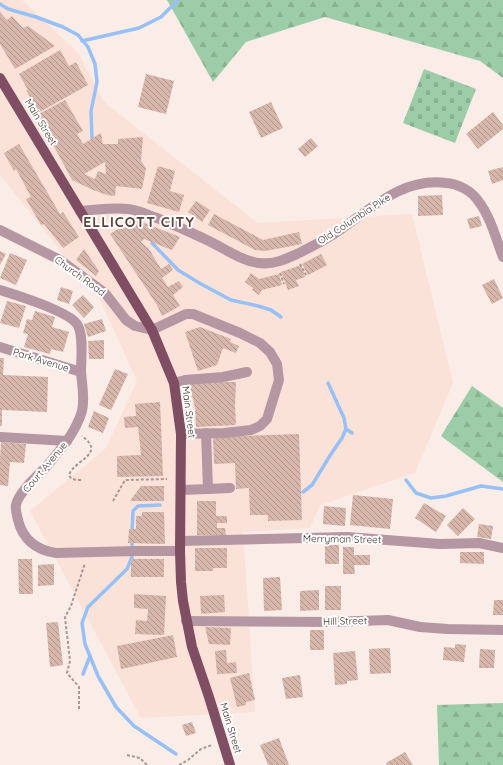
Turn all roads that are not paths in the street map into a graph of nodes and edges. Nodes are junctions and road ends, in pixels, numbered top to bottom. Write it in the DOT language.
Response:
graph roads {
  1 [pos="0,78"];
  2 [pos="80,211"];
  3 [pos="0,230"];
  4 [pos="503,257"];
  5 [pos="0,290"];
  6 [pos="152,330"];
  7 [pos="0,347"];
  8 [pos="81,372"];
  9 [pos="247,372"];
  10 [pos="174,382"];
  11 [pos="206,433"];
  12 [pos="181,434"];
  13 [pos="0,437"];
  14 [pos="67,441"];
  15 [pos="230,488"];
  16 [pos="208,489"];
  17 [pos="181,490"];
  18 [pos="180,546"];
  19 [pos="503,548"];
  20 [pos="186,621"];
  21 [pos="503,630"];
  22 [pos="230,765"];
  1 -- 2 [label="main road, Main Street"];
  2 -- 4 [label="street, Old Columbia Pike"];
  2 -- 6 [label="main road, Main Street"];
  3 -- 6 [label="street, Church Road"];
  5 -- 8 [label="street, Court Avenue"];
  6 -- 10 [label="main road, Main Street"];
  6 -- 11 [label="street"];
  7 -- 8 [label="street, Park Avenue"];
  8 -- 14 [label="street, Court Avenue"];
  9 -- 10 [label="street"];
  10 -- 12 [label="main road, Main Street"];
  11 -- 12 [label="street"];
  11 -- 16 [label="street"];
  12 -- 17 [label="main road, Main Street"];
  13 -- 14 [label="street"];
  14 -- 18 [label="street, Court Avenue"];
  15 -- 16 [label="street"];
  16 -- 17 [label="street"];
  17 -- 18 [label="main road, Main Street"];
  18 -- 19 [label="street, Merryman Street"];
  18 -- 20 [label="main road, Main Street"];
  20 -- 21 [label="street, Hill Street"];
  20 -- 22 [label="main road, Main Street"];
}
